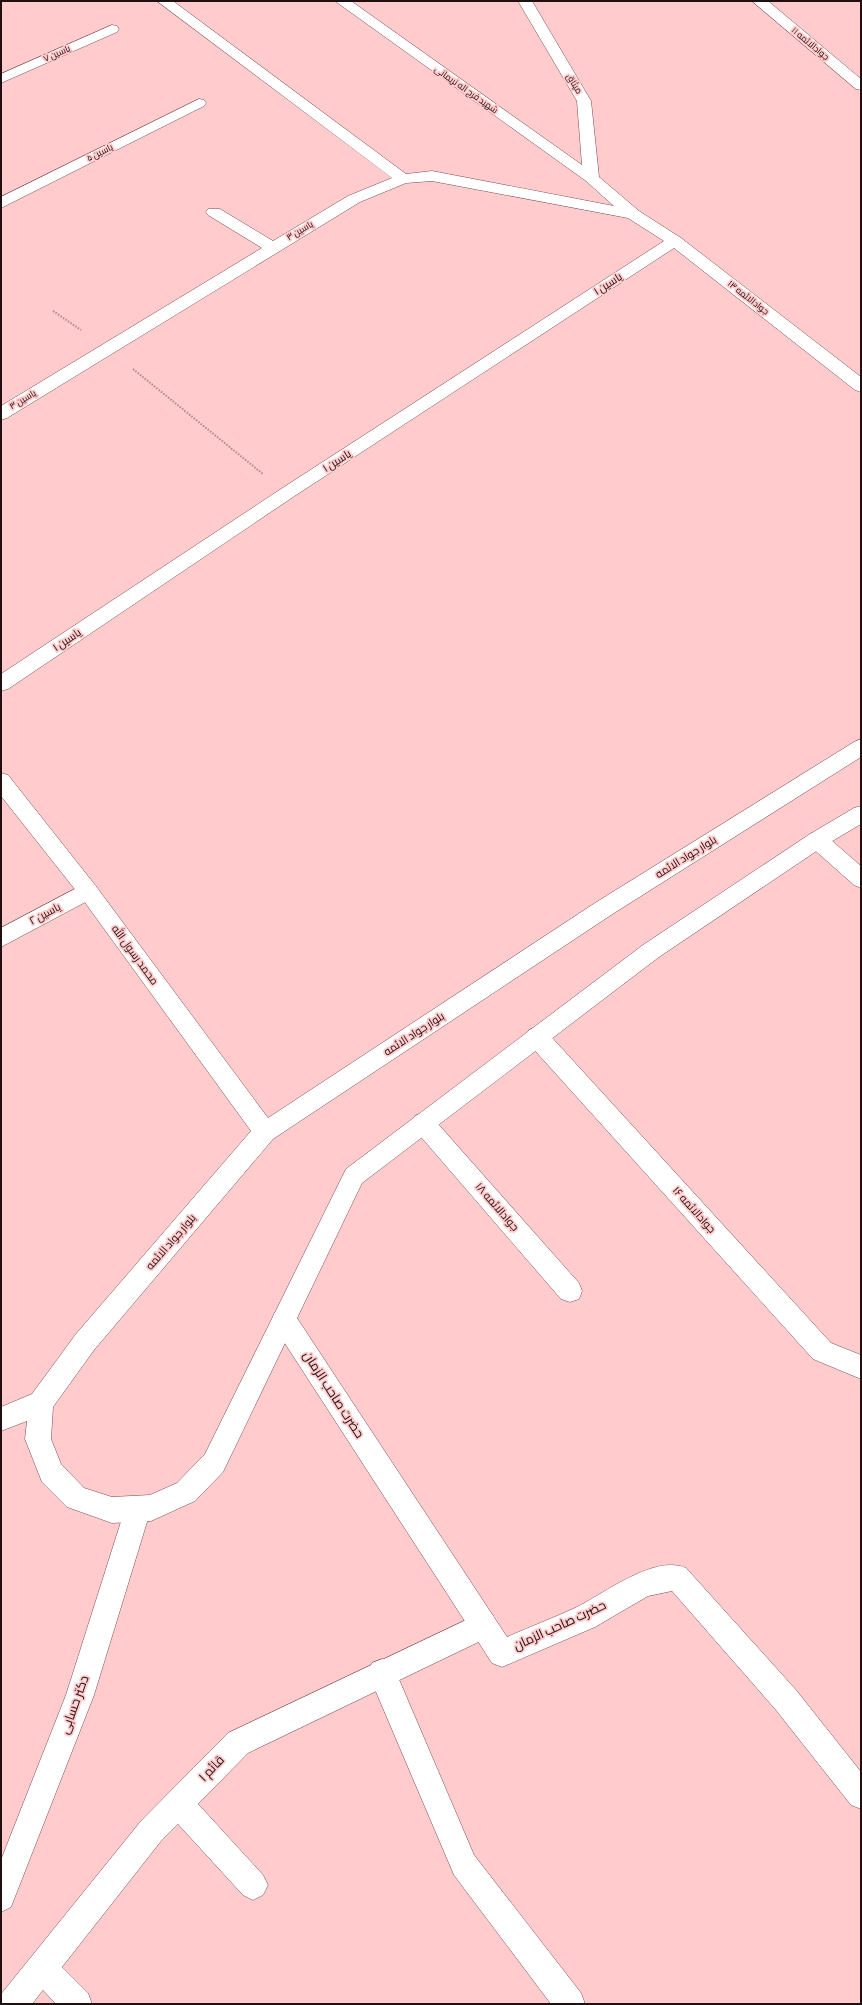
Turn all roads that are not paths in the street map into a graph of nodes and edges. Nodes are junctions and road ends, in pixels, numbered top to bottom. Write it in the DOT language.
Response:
graph roads {
  1 [pos="164,1"];
  2 [pos="342,1"];
  3 [pos="525,1"];
  4 [pos="759,1"];
  5 [pos="112,29"];
  6 [pos="1,79"];
  7 [pos="861,86"];
  8 [pos="199,103"];
  9 [pos="591,178"];
  10 [pos="403,179"];
  11 [pos="1,203"];
  12 [pos="214,212"];
  13 [pos="633,214"];
  14 [pos="675,241"];
  15 [pos="273,248"];
  16 [pos="861,386"];
  17 [pos="1,414"];
  18 [pos="1,684"];
  19 [pos="861,748"];
  20 [pos="1,781"];
  21 [pos="861,814"];
  22 [pos="817,840"];
  23 [pos="861,879"];
  24 [pos="88,891"];
  25 [pos="1,938"];
  26 [pos="537,1037"];
  27 [pos="423,1123"];
  28 [pos="265,1132"];
  29 [pos="570,1291"];
  30 [pos="284,1320"];
  31 [pos="861,1367"];
  32 [pos="40,1403"];
  33 [pos="1,1419"];
  34 [pos="138,1509"];
  35 [pos="483,1625"];
  36 [pos="382,1673"];
  37 [pos="861,1795"];
  38 [pos="179,1804"];
  39 [pos="253,1885"];
  40 [pos="1,1897"];
  41 [pos="42,1968"];
  42 [pos="13,2004"];
  43 [pos="77,2004"];
  44 [pos="570,2004"];
  1 -- 10 [label="street"];
  2 -- 9 [label="street, شهید فرج اله نریمانی"];
  3 -- 9 [label="street, میثاق"];
  4 -- 7 [label="street, جوادالائمه ۱۱"];
  5 -- 6 [label="street, یاسین ۷"];
  8 -- 11 [label="street, یاسین ۵"];
  9 -- 13 [label="street, شهید فرج اله نریمانی"];
  10 -- 13 [label="street, یاسین ۳"];
  10 -- 15 [label="street, یاسین ۳"];
  12 -- 15 [label="street"];
  13 -- 14 [label="street, جوادالائمه ۱۳"];
  14 -- 16 [label="street, جوادالائمه ۱۳"];
  14 -- 18 [label="street, یاسین ۱"];
  15 -- 17 [label="street, یاسین ۳"];
  19 -- 28 [label="street, بلوار جواد الائمه"];
  20 -- 24 [label="street, محمد رسول الله"];
  21 -- 22 [label="street"];
  22 -- 23 [label="street"];
  22 -- 26 [label="street"];
  24 -- 25 [label="street, یاسین ۲"];
  24 -- 28 [label="street, محمد رسول الله"];
  26 -- 27 [label="street"];
  26 -- 31 [label="street, جوادالائمه ۱۶"];
  27 -- 29 [label="street, جوادالائمه ۱۸"];
  27 -- 30 [label="street"];
  28 -- 32 [label="street, بلوار جواد الائمه"];
  30 -- 34 [label="street"];
  30 -- 35 [label="street, حضرت صاحب الزمان"];
  32 -- 33 [label="street"];
  32 -- 34 [label="street"];
  34 -- 40 [label="street, دکتر حسابی"];
  35 -- 36 [label="street, قائم ۱"];
  35 -- 37 [label="street, حضرت صاحب الزمان"];
  36 -- 38 [label="street, قائم ۱"];
  36 -- 44 [label="street"];
  38 -- 39 [label="street"];
  38 -- 41 [label="street, قائم ۱"];
  41 -- 42 [label="street, قائم ۱"];
  41 -- 43 [label="street"];
}
